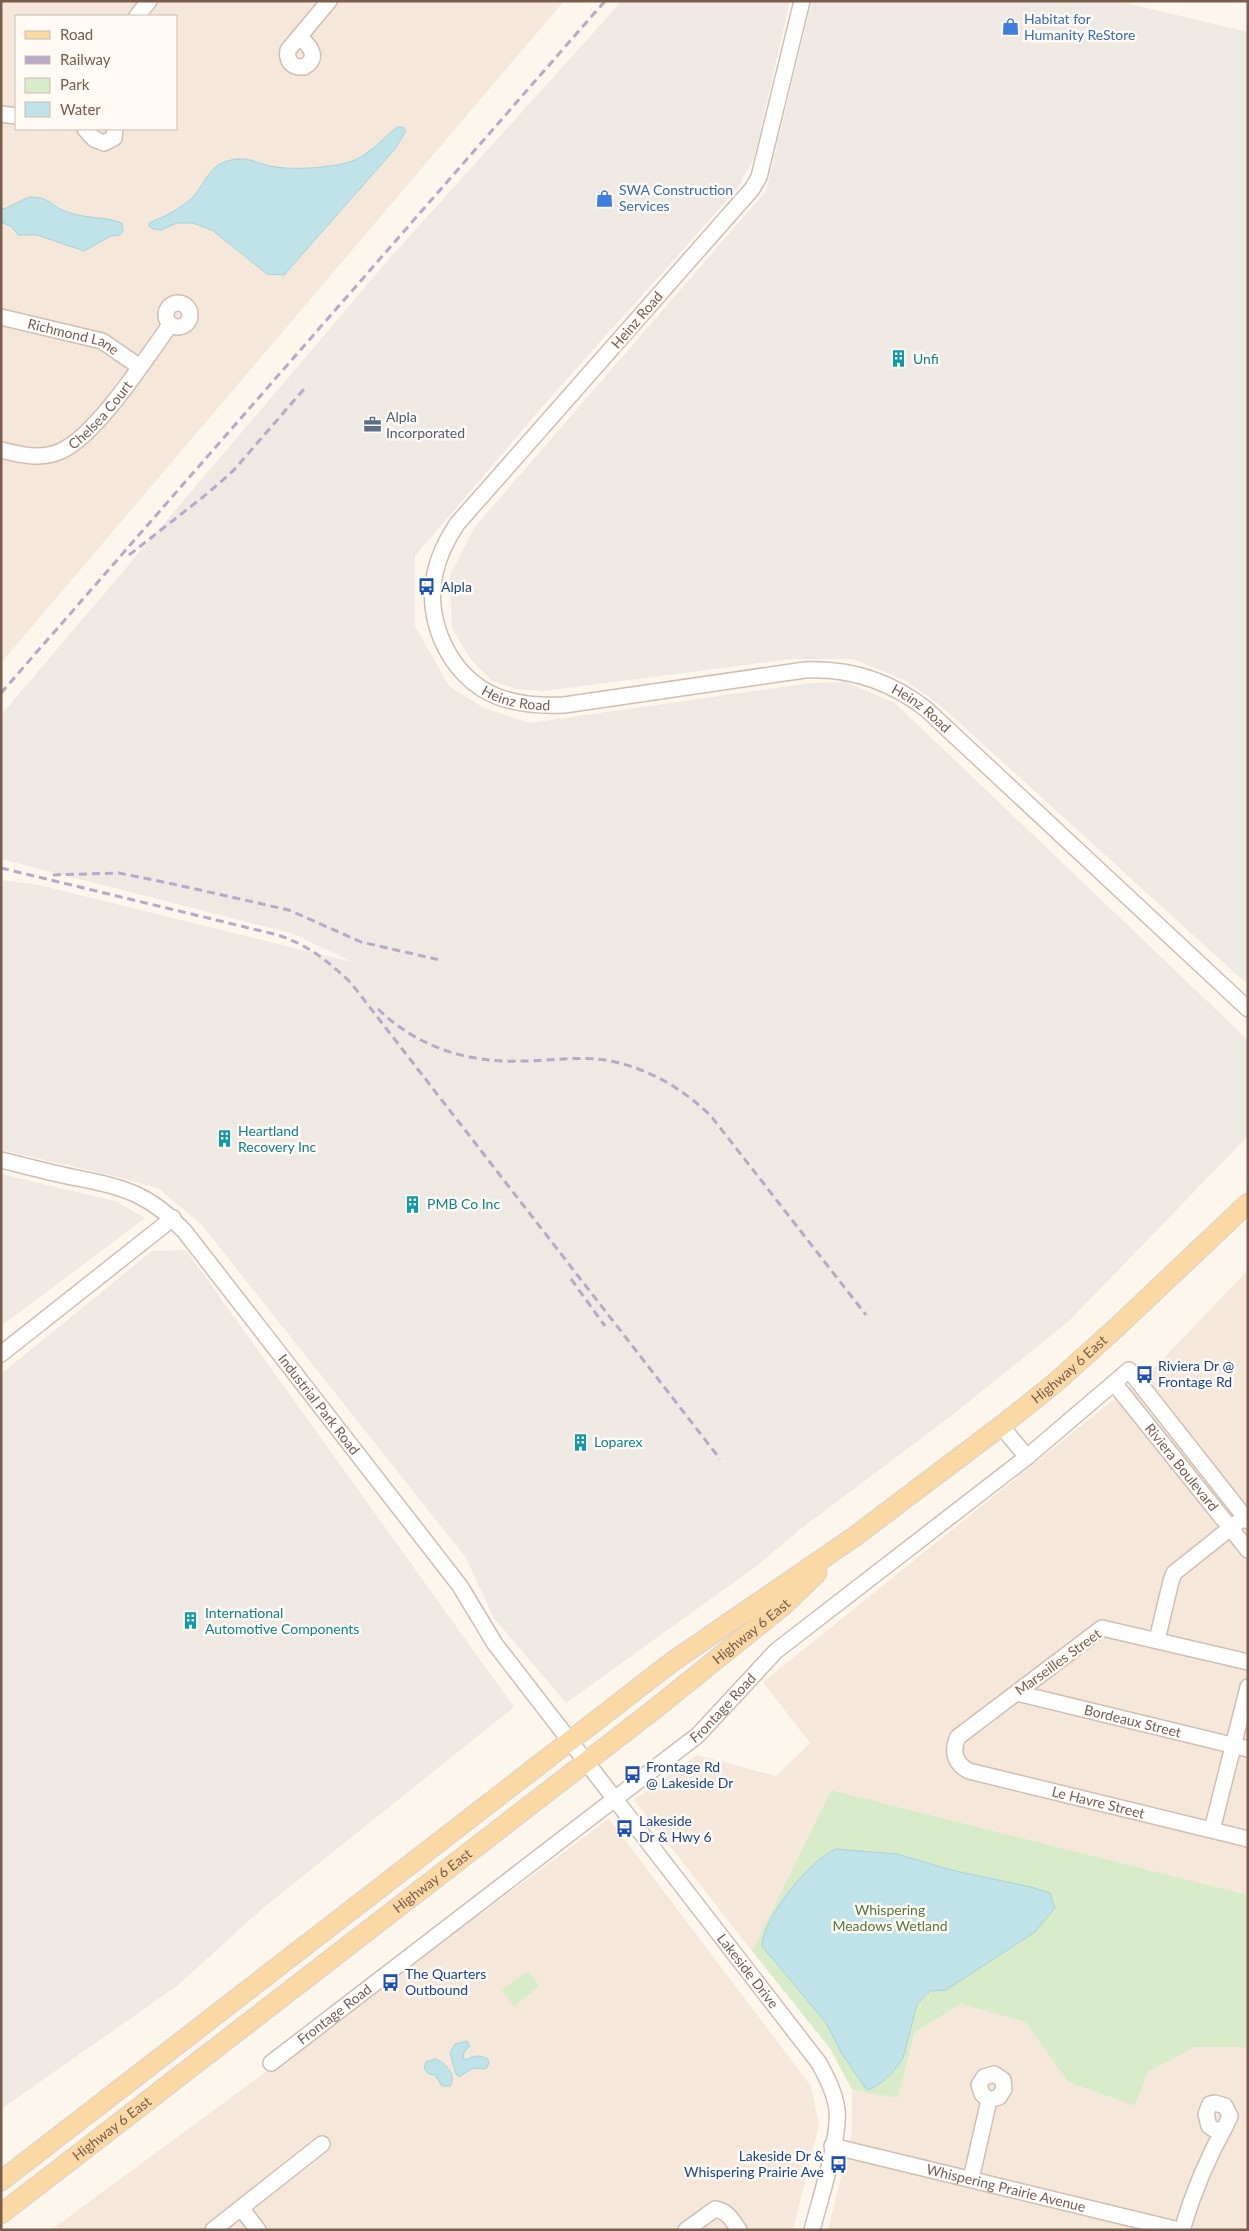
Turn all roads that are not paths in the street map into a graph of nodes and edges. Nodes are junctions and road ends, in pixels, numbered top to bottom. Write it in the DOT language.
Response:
graph roads {
  1 [pos="149,1"];
  2 [pos="329,1"];
  3 [pos="802,1"];
  4 [pos="138,15"];
  5 [pos="300,37"];
  6 [pos="1,114"];
  7 [pos="15,116"];
  8 [pos="86,130"];
  9 [pos="115,130"];
  10 [pos="1,317"];
  11 [pos="170,324"];
  12 [pos="140,366"];
  13 [pos="1,450"];
  14 [pos="1248,1009"];
  15 [pos="1,1160"];
  16 [pos="1248,1202"];
  17 [pos="172,1218"];
  18 [pos="1,1354"];
  19 [pos="1114,1383"];
  20 [pos="1001,1426"];
  21 [pos="1027,1457"];
  22 [pos="1247,1518"];
  23 [pos="1230,1528"];
  24 [pos="854,1537"];
  25 [pos="1248,1550"];
  26 [pos="1157,1640"];
  27 [pos="1248,1662"];
  28 [pos="1248,1687"];
  29 [pos="1016,1693"];
  30 [pos="570,1742"];
  31 [pos="1240,1747"];
  32 [pos="955,1756"];
  33 [pos="585,1761"];
  34 [pos="614,1800"];
  35 [pos="1212,1830"];
  36 [pos="1248,1839"];
  37 [pos="271,2063"];
  38 [pos="989,2100"];
  39 [pos="1223,2130"];
  40 [pos="322,2144"];
  41 [pos="832,2146"];
  42 [pos="971,2179"];
  43 [pos="1,2181"];
  44 [pos="241,2208"];
  45 [pos="1,2214"];
  46 [pos="213,2230"];
  47 [pos="258,2230"];
  48 [pos="686,2230"];
  49 [pos="739,2230"];
  50 [pos="812,2230"];
  51 [pos="1180,2230"];
  1 -- 4 [label="street"];
  2 -- 5 [label="street"];
  3 -- 14 [label="street, Heinz Road"];
  6 -- 7 [label="street"];
  8 -- 9 [label="street"];
  10 -- 12 [label="street, Richmond Lane"];
  11 -- 12 [label="street, Chelsea Court"];
  12 -- 13 [label="street, Chelsea Court"];
  15 -- 17 [label="street, Industrial Park Road"];
  16 -- 20 [label="main road, Highway 6 East"];
  17 -- 18 [label="street"];
  17 -- 30 [label="street, Industrial Park Road"];
  19 -- 21 [label="street, Riviera Boulevard"];
  19 -- 22 [label="street, Riviera Boulevard"];
  19 -- 23 [label="street, Riviera Boulevard"];
  20 -- 21 [label="street"];
  20 -- 24 [label="main road, Highway 6 East"];
  21 -- 34 [label="street, Frontage Road"];
  22 -- 23 [label="street"];
  23 -- 25 [label="street, Riviera Boulevard"];
  23 -- 26 [label="street"];
  24 -- 30 [label="main road, Highway 6 East"];
  24 -- 33 [label="main road, Highway 6 East"];
  26 -- 27 [label="street, Marseilles Street"];
  26 -- 29 [label="street, Marseilles Street"];
  28 -- 31 [label="street"];
  29 -- 31 [label="street, Bordeaux Street"];
  29 -- 32 [label="street, Marseilles Street"];
  30 -- 33 [label="street, Lakeside Drive"];
  30 -- 43 [label="main road, Highway 6 East"];
  31 -- 35 [label="street"];
  32 -- 35 [label="street, Le Havre Street"];
  33 -- 34 [label="street, Lakeside Drive"];
  33 -- 45 [label="main road, Highway 6 East"];
  34 -- 37 [label="street, Frontage Road"];
  34 -- 41 [label="street, Lakeside Drive"];
  35 -- 36 [label="street, Le Havre Street"];
  38 -- 42 [label="street"];
  39 -- 51 [label="street"];
  40 -- 44 [label="street"];
  41 -- 42 [label="street, Whispering Prairie Avenue"];
  41 -- 50 [label="street, Lakeside Drive"];
  42 -- 51 [label="street, Whispering Prairie Avenue"];
  44 -- 46 [label="street"];
  44 -- 47 [label="street"];
  48 -- 49 [label="street"];
}
